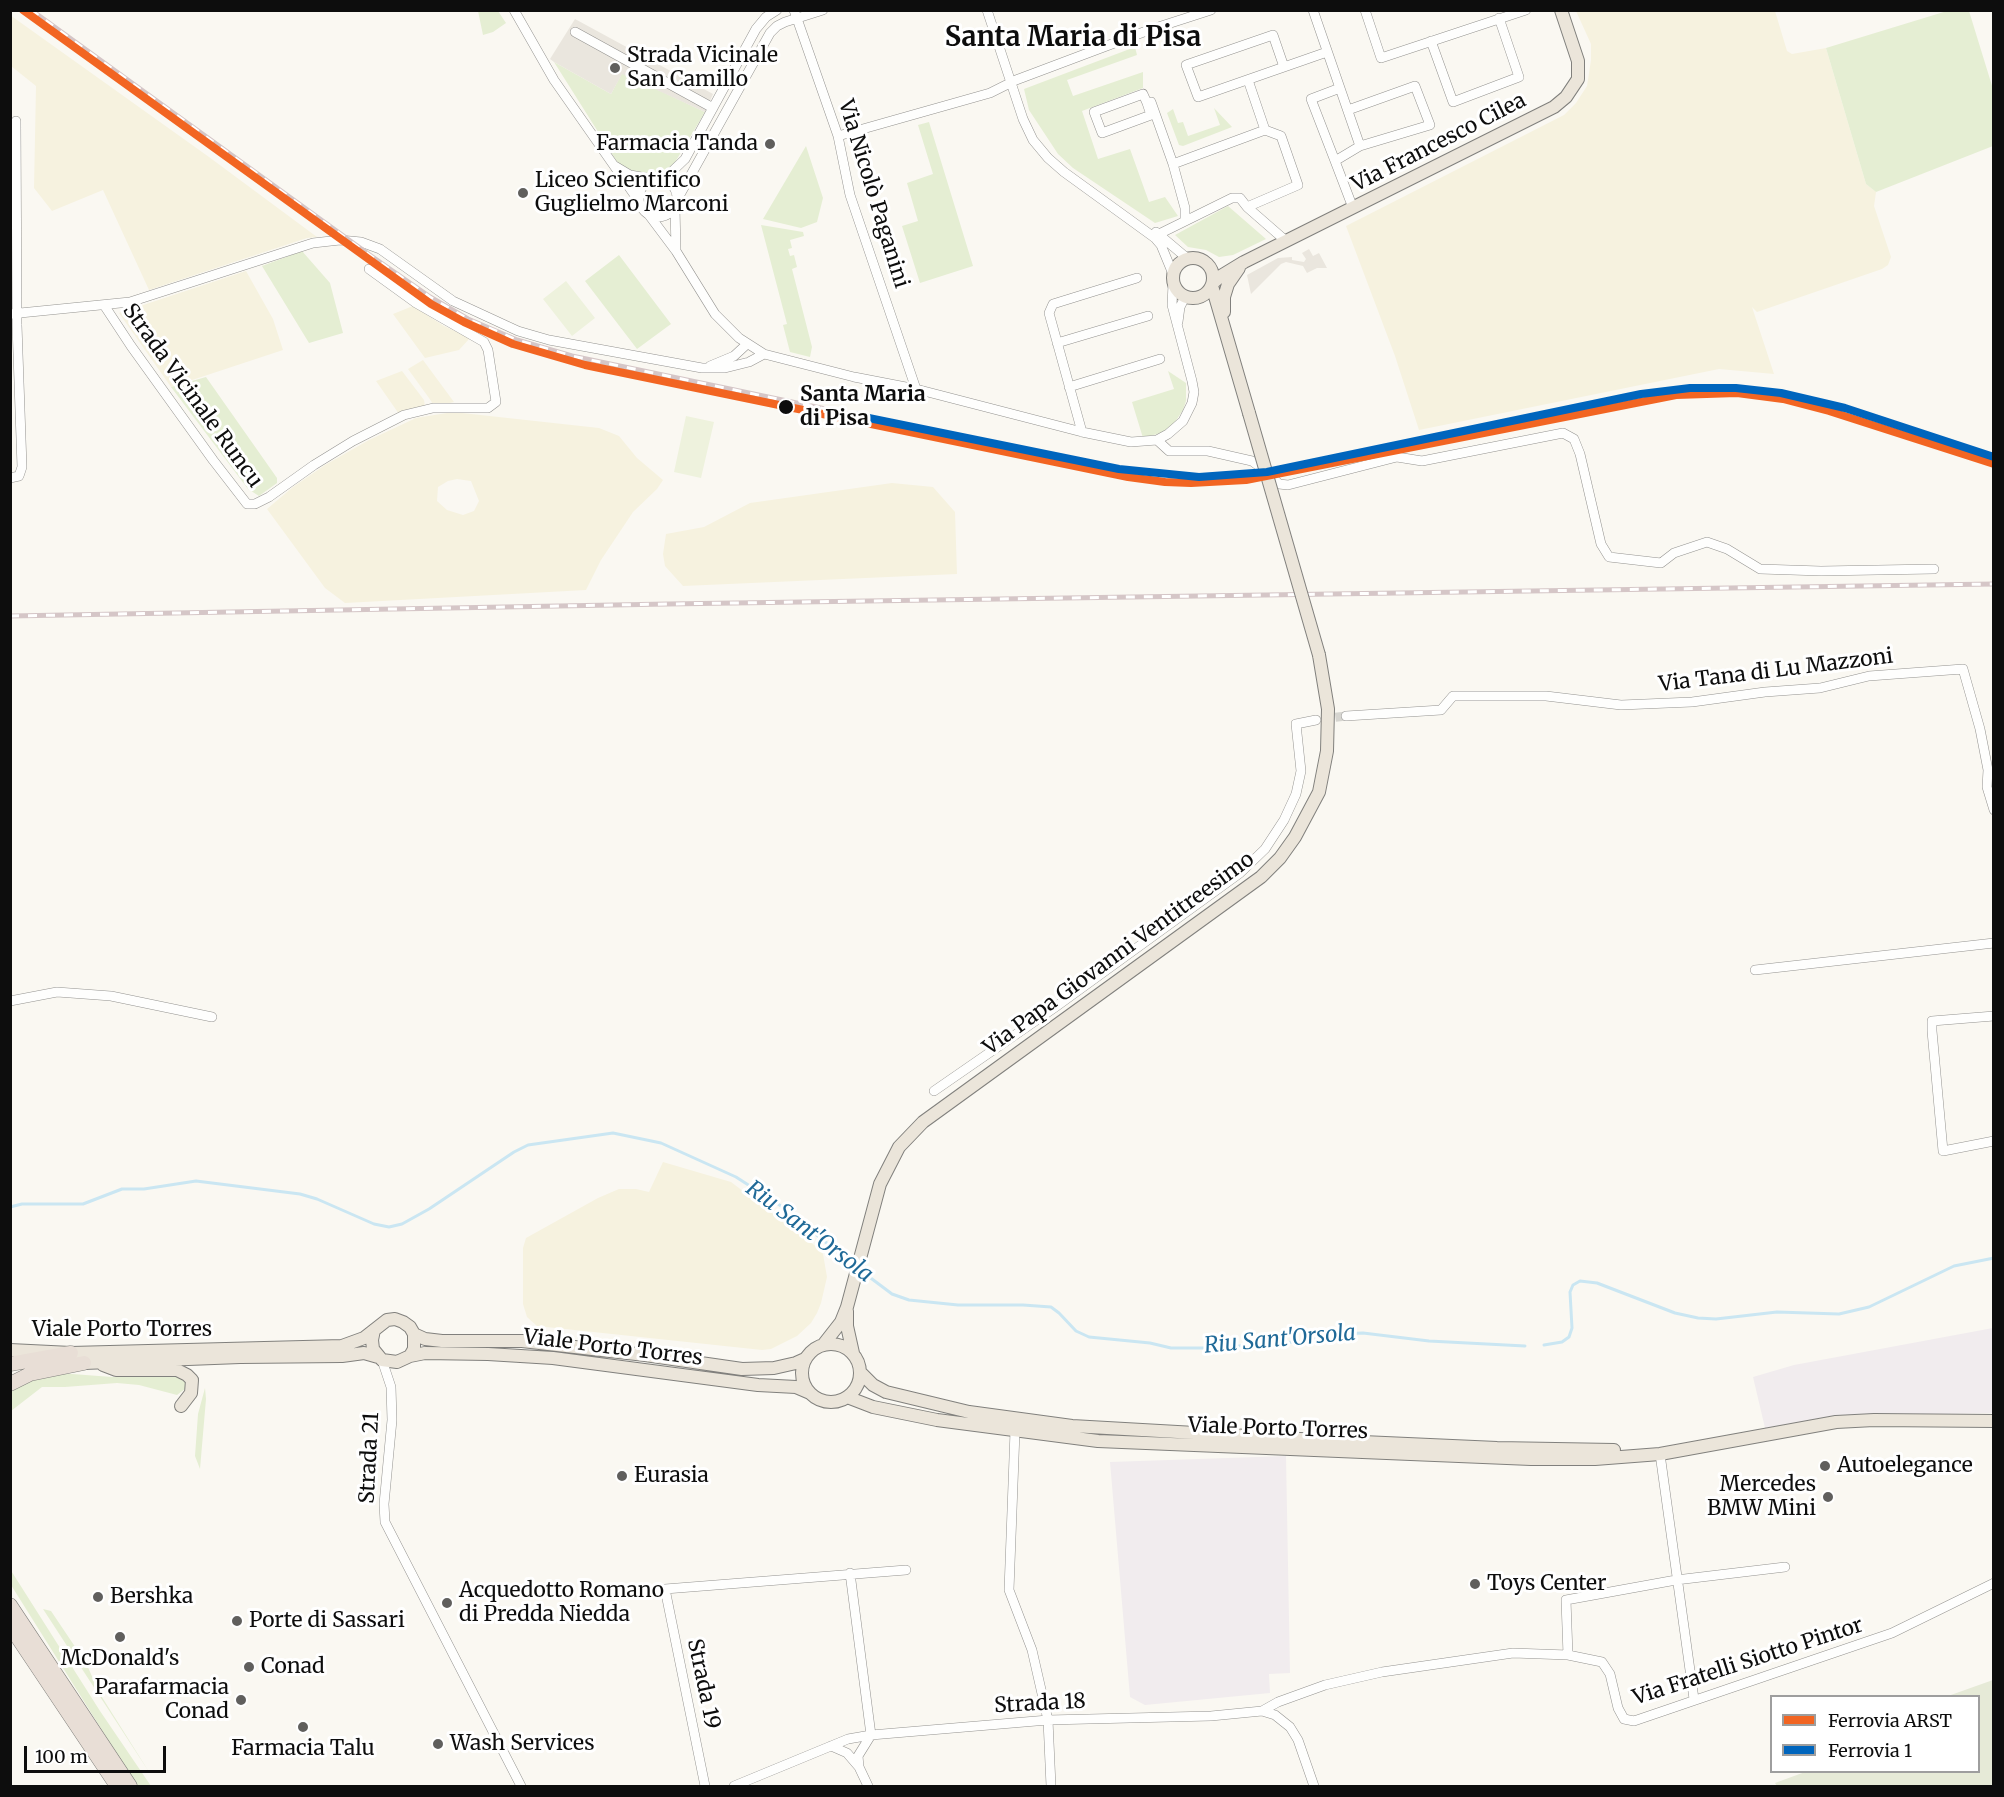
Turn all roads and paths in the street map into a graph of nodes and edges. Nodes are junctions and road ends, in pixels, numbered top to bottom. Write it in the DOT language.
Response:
graph roads {
  1 [pos="514,10"];
  2 [pos="777,10"];
  3 [pos="823,10"];
  4 [pos="987,10"];
  5 [pos="1211,10"];
  6 [pos="1312,10"];
  7 [pos="1365,10"];
  8 [pos="1526,10"];
  9 [pos="1561,10"];
  10 [pos="796,14"];
  11 [pos="1499,18"];
  12 [pos="575,32"];
  13 [pos="1431,41"];
  14 [pos="1327,52"];
  15 [pos="1284,67"];
  16 [pos="1248,80"];
  17 [pos="1011,82"];
  18 [pos="1340,88"];
  19 [pos="1147,103"];
  20 [pos="713,108"];
  21 [pos="1348,110"];
  22 [pos="16,121"];
  23 [pos="1265,130"];
  24 [pos="838,136"];
  25 [pos="1360,146"];
  26 [pos="1335,161"];
  27 [pos="1173,164"];
  28 [pos="614,166"];
  29 [pos="652,178"];
  30 [pos="664,179"];
  31 [pos="638,200"];
  32 [pos="676,202"];
  33 [pos="1247,207"];
  34 [pos="1353,208"];
  35 [pos="649,215"];
  36 [pos="1130,219"];
  37 [pos="1185,220"];
  38 [pos="1159,234"];
  39 [pos="1286,241"];
  40 [pos="676,251"];
  41 [pos="1188,259"];
  42 [pos="1244,262"];
  43 [pos="1210,266"];
  44 [pos="369,269"];
  45 [pos="1137,278"];
  46 [pos="1173,279"];
  47 [pos="1213,285"];
  48 [pos="1190,298"];
  49 [pos="104,305"];
  50 [pos="14,314"];
  51 [pos="1148,316"];
  52 [pos="1223,321"];
  53 [pos="1178,327"];
  54 [pos="1057,343"];
  55 [pos="747,344"];
  56 [pos="764,354"];
  57 [pos="1160,358"];
  58 [pos="702,368"];
  59 [pos="1069,387"];
  60 [pos="916,389"];
  61 [pos="1082,432"];
  62 [pos="1157,440"];
  63 [pos="15,477"];
  64 [pos="1934,569"];
  65 [pos="1346,716"];
  66 [pos="1316,720"];
  67 [pos="1994,810"];
  68 [pos="1994,942"];
  69 [pos="1755,970"];
  70 [pos="10,1001"];
  71 [pos="1054,1008"];
  72 [pos="1994,1016"];
  73 [pos="212,1017"];
  74 [pos="1059,1023"];
  75 [pos="934,1091"];
  76 [pos="1994,1141"];
  77 [pos="847,1307"];
  78 [pos="374,1330"];
  79 [pos="414,1334"];
  80 [pos="823,1345"];
  81 [pos="10,1350"];
  82 [pos="71,1353"];
  83 [pos="853,1353"];
  84 [pos="410,1356"];
  85 [pos="380,1358"];
  86 [pos="805,1359"];
  87 [pos="26,1362"];
  88 [pos="397,1362"];
  89 [pos="90,1363"];
  90 [pos="10,1364"];
  91 [pos="860,1372"];
  92 [pos="10,1384"];
  93 [pos="391,1387"];
  94 [pos="810,1393"];
  95 [pos="847,1397"];
  96 [pos="180,1406"];
  97 [pos="1994,1421"];
  98 [pos="1014,1431"];
  99 [pos="1711,1445"];
  100 [pos="1660,1454"];
  101 [pos="1785,1568"];
  102 [pos="906,1570"];
  103 [pos="850,1573"];
  104 [pos="1677,1580"];
  105 [pos="1994,1583"];
  106 [pos="13,1606"];
  107 [pos="10,1626"];
  108 [pos="1568,1655"];
  109 [pos="1694,1700"];
  110 [pos="1262,1711"];
  111 [pos="1048,1720"];
  112 [pos="871,1735"];
  113 [pos="831,1746"];
  114 [pos="859,1767"];
  115 [pos="117,1786"];
  116 [pos="130,1786"];
  117 [pos="521,1786"];
  118 [pos="705,1786"];
  119 [pos="734,1786"];
  120 [pos="868,1786"];
  121 [pos="1051,1786"];
  122 [pos="1314,1786"];
  1 -- 28 [label="street"];
  2 -- 20 [label="street"];
  3 -- 10 [label="street"];
  4 -- 17 [label="street"];
  5 -- 17 [label="street"];
  6 -- 14 [label="street"];
  7 -- 13 [label="street"];
  8 -- 11 [label="street"];
  9 -- 34 [label="main road, Via Francesco Cilea"];
  10 -- 24 [label="street, Via Nicolò Paganini"];
  10 -- 32 [label="street"];
  11 -- 13 [label="street"];
  11 -- 13 [label="street"];
  12 -- 20 [label="street"];
  14 -- 15 [label="street"];
  14 -- 18 [label="street"];
  15 -- 16 [label="street"];
  15 -- 16 [label="street"];
  16 -- 23 [label="street"];
  17 -- 24 [label="street"];
  17 -- 36 [label="street"];
  18 -- 21 [label="street"];
  18 -- 26 [label="street"];
  19 -- 19 [label="street"];
  19 -- 27 [label="street"];
  20 -- 30 [label="street"];
  21 -- 25 [label="street"];
  21 -- 25 [label="street"];
  22 -- 50 [label="street"];
  23 -- 27 [label="street"];
  23 -- 33 [label="street"];
  24 -- 60 [label="street, Via Nicolò Paganini"];
  25 -- 26 [label="street"];
  26 -- 34 [label="street"];
  27 -- 37 [label="street"];
  28 -- 29 [label="street"];
  28 -- 31 [label="street"];
  29 -- 30 [label="street"];
  29 -- 31 [label="street"];
  30 -- 32 [label="street"];
  31 -- 35 [label="street"];
  32 -- 35 [label="street"];
  32 -- 40 [label="street"];
  33 -- 37 [label="street"];
  33 -- 39 [label="street"];
  34 -- 39 [label="main road, Via Francesco Cilea"];
  35 -- 40 [label="street"];
  36 -- 38 [label="street"];
  36 -- 46 [label="street"];
  37 -- 38 [label="street"];
  38 -- 41 [label="street"];
  39 -- 42 [label="main road, Via Francesco Cilea"];
  40 -- 55 [label="street"];
  41 -- 43 [label="main road"];
  41 -- 46 [label="main road"];
  42 -- 43 [label="main road, Via Francesco Cilea"];
  42 -- 47 [label="main road, Via Francesco Cilea"];
  42 -- 52 [label="main road"];
  43 -- 47 [label="main road"];
  44 -- 49 [label="street, Strada Vicinale Runcu"];
  45 -- 54 [label="street"];
  46 -- 48 [label="main road"];
  46 -- 53 [label="street"];
  47 -- 48 [label="main road"];
  47 -- 52 [label="main road, Via Papa Giovanni Ventitreesimo"];
  48 -- 52 [label="main road"];
  48 -- 53 [label="street"];
  49 -- 50 [label="street"];
  49 -- 58 [label="street"];
  50 -- 63 [label="street"];
  51 -- 54 [label="street"];
  52 -- 74 [label="main road, Via Papa Giovanni Ventitreesimo, bridge"];
  53 -- 62 [label="street"];
  54 -- 59 [label="street"];
  55 -- 56 [label="street"];
  55 -- 58 [label="street"];
  56 -- 58 [label="street"];
  56 -- 60 [label="street"];
  57 -- 59 [label="street"];
  59 -- 61 [label="street"];
  60 -- 61 [label="street"];
  61 -- 62 [label="street"];
  62 -- 64 [label="street"];
  65 -- 67 [label="street, Via Tana di Lu Mazzoni"];
  66 -- 71 [label="street"];
  68 -- 69 [label="street"];
  70 -- 73 [label="street"];
  71 -- 74 [label="street"];
  71 -- 75 [label="street"];
  72 -- 76 [label="street"];
  74 -- 77 [label="main road, Via Papa Giovanni Ventitreesimo"];
  77 -- 80 [label="main road, Via Papa Giovanni Ventitreesimo"];
  77 -- 83 [label="main road, Via Papa Giovanni Ventitreesimo"];
  78 -- 79 [label="main road"];
  78 -- 82 [label="main road, Viale Porto Torres"];
  78 -- 85 [label="main road"];
  79 -- 84 [label="main road"];
  79 -- 86 [label="main road, Viale Porto Torres"];
  80 -- 83 [label="main road"];
  80 -- 86 [label="main road"];
  81 -- 82 [label="main road, Viale Porto Torres"];
  82 -- 87 [label="highway"];
  83 -- 91 [label="main road"];
  84 -- 88 [label="main road"];
  84 -- 94 [label="main road, Viale Porto Torres"];
  85 -- 88 [label="main road"];
  85 -- 89 [label="main road, Viale Porto Torres"];
  85 -- 93 [label="street, Strada 21"];
  86 -- 94 [label="main road"];
  87 -- 89 [label="highway"];
  87 -- 90 [label="highway"];
  88 -- 93 [label="street, Strada 21"];
  89 -- 92 [label="highway"];
  89 -- 96 [label="main road"];
  91 -- 95 [label="main road"];
  91 -- 99 [label="main road, Viale Porto Torres"];
  93 -- 117 [label="street, Strada 21"];
  94 -- 95 [label="main road"];
  95 -- 98 [label="main road, Viale Porto Torres"];
  97 -- 99 [label="main road, Viale Porto Torres"];
  98 -- 100 [label="main road, Viale Porto Torres"];
  98 -- 111 [label="street"];
  99 -- 100 [label="main road, Viale Porto Torres"];
  100 -- 104 [label="street"];
  101 -- 104 [label="street"];
  102 -- 103 [label="street"];
  103 -- 112 [label="street"];
  103 -- 118 [label="street, Strada 19"];
  104 -- 108 [label="street"];
  104 -- 109 [label="street"];
  105 -- 109 [label="street, Via Fratelli Siotto Pintor"];
  106 -- 116 [label="highway"];
  107 -- 115 [label="highway"];
  108 -- 109 [label="street, Via Fratelli Siotto Pintor"];
  108 -- 110 [label="street, Via Fratelli Siotto Pintor"];
  110 -- 111 [label="street, Strada 18"];
  110 -- 122 [label="street"];
  111 -- 112 [label="street, Strada 18"];
  111 -- 121 [label="street"];
  112 -- 113 [label="street, Strada 18"];
  112 -- 114 [label="street"];
  113 -- 114 [label="street"];
  113 -- 119 [label="street, Strada 18"];
  114 -- 120 [label="street"];
}
